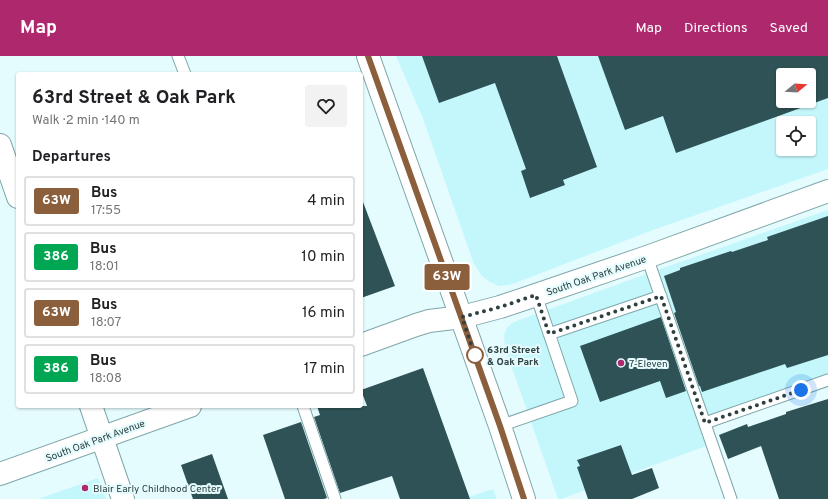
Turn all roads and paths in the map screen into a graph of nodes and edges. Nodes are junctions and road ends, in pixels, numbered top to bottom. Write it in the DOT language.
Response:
graph roads {
  1 [pos="178,56"];
  2 [pos="368,56"];
  3 [pos="184,72"];
  4 [pos="0,145"];
  5 [pos="16,191"];
  6 [pos="828,191"];
  7 [pos="648,257"];
  8 [pos="536,295"];
  9 [pos="661,296"];
  10 [pos="462,317"];
  11 [pos="549,334"];
  12 [pos="363,344"];
  13 [pos="828,380"];
  14 [pos="92,408"];
  15 [pos="184,408"];
  16 [pos="304,408"];
  17 [pos="705,423"];
  18 [pos="500,426"];
  19 [pos="102,438"];
  20 [pos="0,474"];
  21 [pos="123,499"];
  22 [pos="335,499"];
  23 [pos="524,499"];
  24 [pos="731,499"];
  1 -- 3 [label="lane"];
  2 -- 10 [label="street"];
  4 -- 5 [label="street"];
  6 -- 7 [label="street, South Oak Park Avenue"];
  7 -- 8 [label="street, South Oak Park Avenue"];
  7 -- 9 [label="lane"];
  8 -- 10 [label="street, South Oak Park Avenue"];
  8 -- 11 [label="lane"];
  9 -- 11 [label="lane"];
  9 -- 17 [label="lane"];
  10 -- 12 [label="street, South Oak Park Avenue"];
  10 -- 18 [label="street"];
  11 -- 18 [label="lane"];
  13 -- 17 [label="lane"];
  14 -- 19 [label="street"];
  15 -- 19 [label="street, South Oak Park Avenue"];
  16 -- 22 [label="lane"];
  17 -- 24 [label="lane"];
  18 -- 23 [label="street"];
  19 -- 20 [label="street, South Oak Park Avenue"];
  19 -- 21 [label="street"];
}
